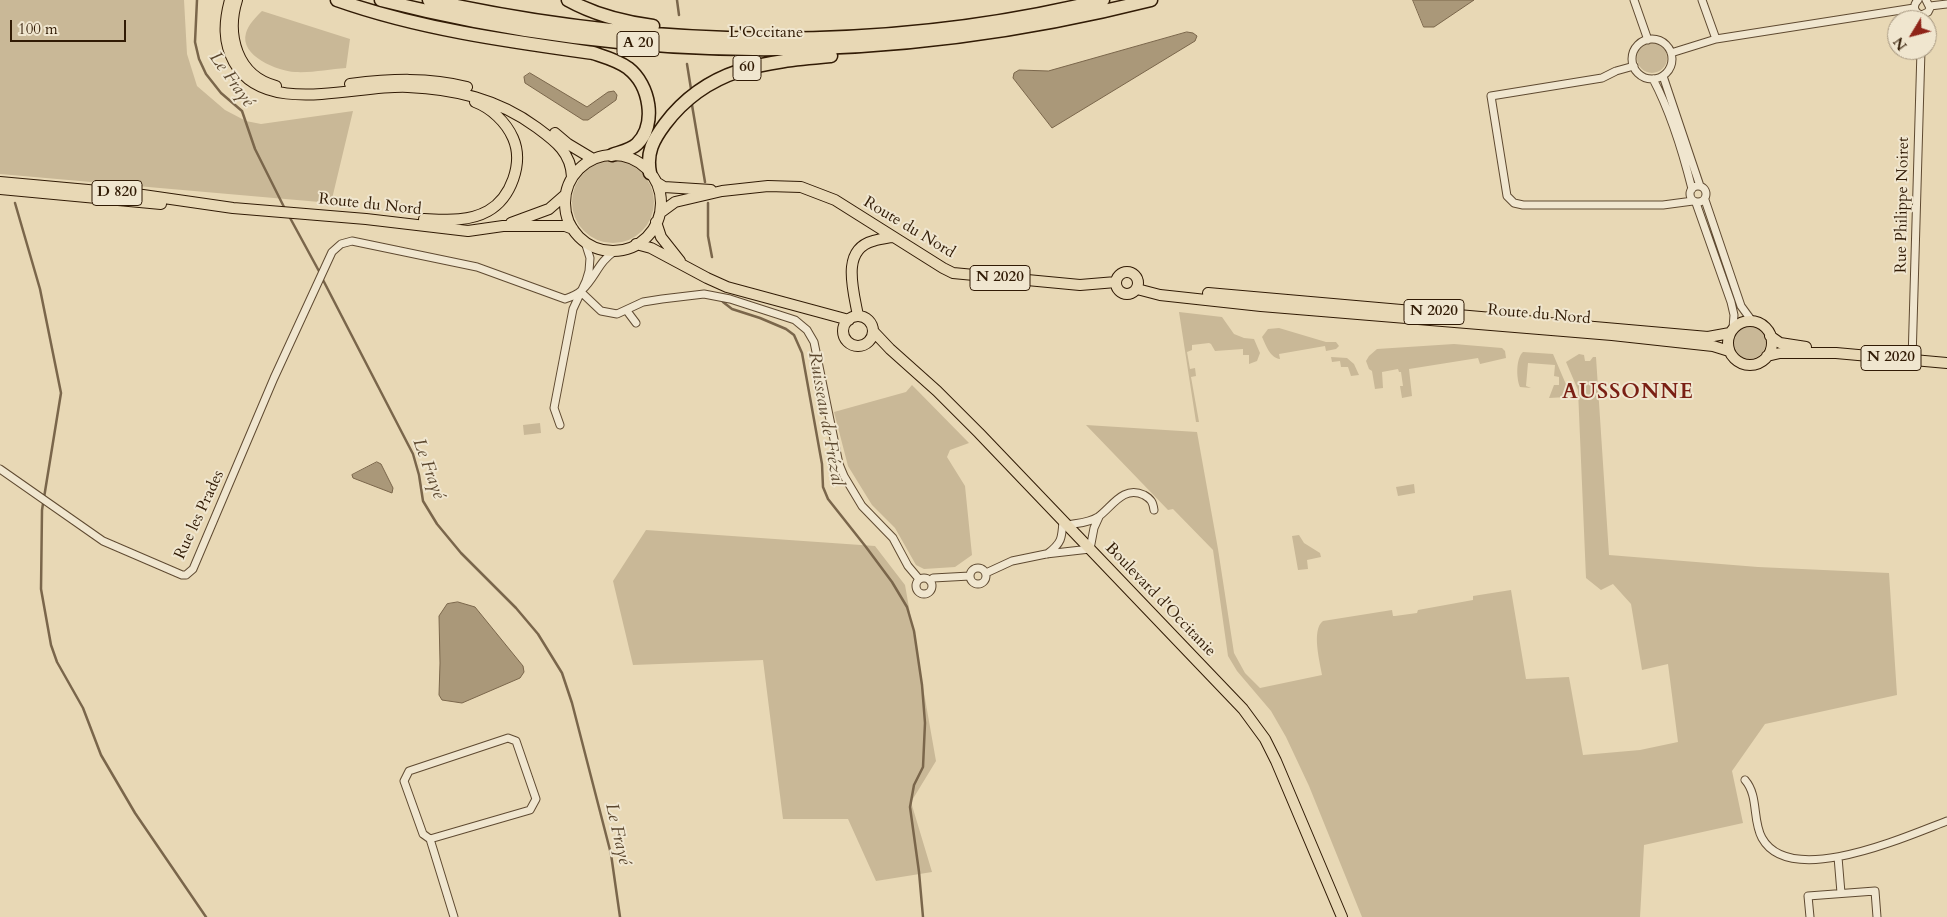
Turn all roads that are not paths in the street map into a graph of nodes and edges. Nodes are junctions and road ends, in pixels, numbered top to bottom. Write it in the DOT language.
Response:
graph roads {
  1 [pos="230,0"];
  2 [pos="237,0"];
  3 [pos="337,0"];
  4 [pos="381,0"];
  5 [pos="429,0"];
  6 [pos="568,0"];
  7 [pos="1103,0"];
  8 [pos="1151,0"];
  9 [pos="1634,0"];
  10 [pos="1702,0"];
  11 [pos="1918,0"];
  12 [pos="1928,3"];
  13 [pos="1947,4"];
  14 [pos="1914,8"];
  15 [pos="760,38"];
  16 [pos="1716,39"];
  17 [pos="1648,40"];
  18 [pos="899,44"];
  19 [pos="1671,53"];
  20 [pos="1920,60"];
  21 [pos="1634,66"];
  22 [pos="1663,76"];
  23 [pos="1653,79"];
  24 [pos="406,86"];
  25 [pos="612,154"];
  26 [pos="593,159"];
  27 [pos="572,177"];
  28 [pos="653,178"];
  29 [pos="0,182"];
  30 [pos="0,189"];
  31 [pos="1694,189"];
  32 [pos="722,191"];
  33 [pos="565,195"];
  34 [pos="1705,200"];
  35 [pos="1694,202"];
  36 [pos="1670,204"];
  37 [pos="233,208"];
  38 [pos="658,218"];
  39 [pos="366,219"];
  40 [pos="503,226"];
  41 [pos="573,229"];
  42 [pos="892,237"];
  43 [pos="585,242"];
  44 [pos="636,244"];
  45 [pos="615,250"];
  46 [pos="682,263"];
  47 [pos="1116,282"];
  48 [pos="1137,286"];
  49 [pos="581,292"];
  50 [pos="627,311"];
  51 [pos="823,313"];
  52 [pos="853,318"];
  53 [pos="1752,321"];
  54 [pos="636,323"];
  55 [pos="844,331"];
  56 [pos="873,331"];
  57 [pos="1732,331"];
  58 [pos="1770,336"];
  59 [pos="868,342"];
  60 [pos="890,350"];
  61 [pos="1729,351"];
  62 [pos="1836,353"];
  63 [pos="1767,356"];
  64 [pos="1912,360"];
  65 [pos="1947,363"];
  66 [pos="560,425"];
  67 [pos="0,469"];
  68 [pos="1154,510"];
  69 [pos="1098,517"];
  70 [pos="1065,523"];
  71 [pos="1090,549"];
  72 [pos="1046,554"];
  73 [pos="986,573"];
  74 [pos="970,576"];
  75 [pos="919,580"];
  76 [pos="930,581"];
  77 [pos="1745,780"];
  78 [pos="1947,821"];
  79 [pos="430,839"];
  80 [pos="1838,857"];
  81 [pos="1841,893"];
  82 [pos="454,917"];
  83 [pos="1342,917"];
  84 [pos="1810,917"];
  85 [pos="1877,917"];
  1 -- 24 [label="main road"];
  2 -- 26 [label="main road"];
  3 -- 25 [label="highway"];
  4 -- 18 [label="highway, L'Occitane / A 20"];
  5 -- 15 [label="highway, L'Occitane / A 20"];
  6 -- 15 [label="highway, 60"];
  7 -- 15 [label="highway, L'Occitane / A 20"];
  8 -- 18 [label="highway, L'Occitane / A 20"];
  9 -- 17 [label="street"];
  10 -- 16 [label="street"];
  11 -- 14 [label="street"];
  12 -- 13 [label="street"];
  14 -- 16 [label="street"];
  16 -- 19 [label="street"];
  17 -- 19 [label="street"];
  17 -- 21 [label="street"];
  18 -- 28 [label="highway, 60"];
  19 -- 22 [label="street"];
  20 -- 64 [label="street, Rue Philippe Noiret"];
  21 -- 23 [label="street"];
  21 -- 36 [label="street"];
  22 -- 23 [label="street"];
  22 -- 31 [label="street"];
  23 -- 31 [label="street"];
  24 -- 27 [label="main road"];
  24 -- 39 [label="main road"];
  25 -- 26 [label="main road"];
  25 -- 28 [label="main road"];
  26 -- 27 [label="main road"];
  27 -- 33 [label="main road"];
  28 -- 32 [label="main road, Route du Nord / N 2020"];
  28 -- 38 [label="main road"];
  29 -- 37 [label="main road, Route du Nord / D 820"];
  30 -- 37 [label="main road, Route du Nord / D 820"];
  31 -- 34 [label="street"];
  31 -- 35 [label="street"];
  31 -- 36 [label="street"];
  32 -- 38 [label="main road, Route du Nord / N 2020"];
  32 -- 42 [label="main road, Route du Nord / N 2020"];
  33 -- 40 [label="main road, Route du Nord / D 820"];
  33 -- 41 [label="main road"];
  34 -- 35 [label="street"];
  34 -- 53 [label="street"];
  35 -- 36 [label="street"];
  35 -- 57 [label="street"];
  37 -- 39 [label="main road, Route du Nord / D 820"];
  38 -- 44 [label="main road"];
  38 -- 46 [label="main road, Boulevard d'Occitanie"];
  39 -- 40 [label="main road, Route du Nord / D 820"];
  40 -- 41 [label="main road, Route du Nord / D 820"];
  41 -- 43 [label="main road"];
  42 -- 47 [label="main road, Route du Nord / N 2020"];
  42 -- 52 [label="main road"];
  43 -- 45 [label="main road"];
  43 -- 49 [label="street"];
  44 -- 45 [label="main road"];
  44 -- 46 [label="main road, Boulevard d'Occitanie"];
  45 -- 49 [label="street"];
  46 -- 51 [label="main road, Boulevard d'Occitanie"];
  47 -- 48 [label="main road"];
  47 -- 48 [label="main road"];
  48 -- 57 [label="main road, Route du Nord / N 2020"];
  48 -- 61 [label="main road, Route du Nord / N 2020"];
  49 -- 50 [label="street"];
  49 -- 66 [label="street"];
  49 -- 67 [label="street, Rue les Prades"];
  50 -- 54 [label="street"];
  50 -- 75 [label="street"];
  51 -- 52 [label="main road, Boulevard d'Occitanie"];
  51 -- 55 [label="main road, Boulevard d'Occitanie"];
  52 -- 55 [label="main road"];
  52 -- 56 [label="main road, Boulevard d'Occitanie"];
  53 -- 57 [label="main road"];
  53 -- 58 [label="main road"];
  55 -- 59 [label="main road, Boulevard d'Occitanie"];
  56 -- 59 [label="main road"];
  56 -- 60 [label="main road, Boulevard d'Occitanie"];
  57 -- 61 [label="main road"];
  58 -- 62 [label="main road, N 2020"];
  58 -- 63 [label="main road"];
  59 -- 60 [label="main road, Boulevard d'Occitanie"];
  60 -- 70 [label="main road, Boulevard d'Occitanie"];
  61 -- 63 [label="main road"];
  62 -- 63 [label="main road, N 2020"];
  62 -- 64 [label="main road, N 2020"];
  64 -- 65 [label="main road, N 2020"];
  68 -- 69 [label="street"];
  69 -- 70 [label="street"];
  69 -- 71 [label="street"];
  70 -- 71 [label="main road, Boulevard d'Occitanie"];
  70 -- 72 [label="street"];
  71 -- 72 [label="street"];
  71 -- 83 [label="main road, Boulevard d'Occitanie"];
  72 -- 73 [label="street"];
  73 -- 74 [label="street"];
  73 -- 74 [label="street"];
  74 -- 76 [label="street"];
  75 -- 76 [label="street"];
  75 -- 76 [label="street"];
  77 -- 80 [label="street"];
  78 -- 80 [label="street"];
  79 -- 79 [label="street"];
  79 -- 82 [label="street"];
  80 -- 81 [label="street"];
  81 -- 84 [label="street"];
  81 -- 85 [label="street"];
}
